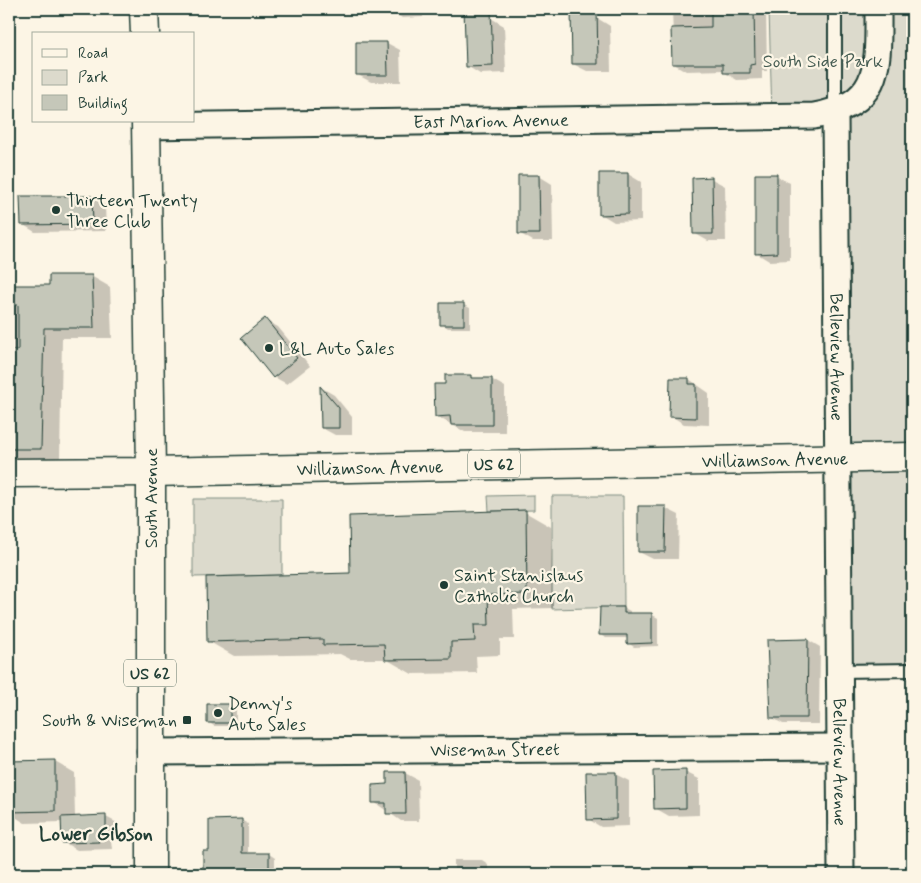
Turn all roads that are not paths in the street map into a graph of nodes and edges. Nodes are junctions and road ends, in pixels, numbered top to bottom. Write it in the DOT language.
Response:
graph roads {
  1 [pos="144,9"];
  2 [pos="835,9"];
  3 [pos="878,9"];
  4 [pos="145,32"];
  5 [pos="835,112"];
  6 [pos="146,124"];
  7 [pos="912,456"];
  8 [pos="837,458"];
  9 [pos="151,472"];
  10 [pos="9,473"];
  11 [pos="912,670"];
  12 [pos="839,671"];
  13 [pos="840,747"];
  14 [pos="150,752"];
  15 [pos="151,874"];
  16 [pos="841,874"];
  1 -- 4 [label="main road"];
  2 -- 5 [label="lane"];
  3 -- 5 [label="street"];
  5 -- 6 [label="street, East Marion Avenue"];
  5 -- 8 [label="street, Belleview Avenue"];
  6 -- 9 [label="main road, South Avenue"];
  7 -- 8 [label="main road, Williamson Avenue / US 62"];
  8 -- 9 [label="main road, Williamson Avenue / US 62"];
  8 -- 12 [label="street, Belleview Avenue"];
  9 -- 10 [label="main road, Williamson Avenue"];
  9 -- 14 [label="main road, South Avenue / US 62"];
  11 -- 12 [label="lane"];
  12 -- 13 [label="street, Belleview Avenue"];
  13 -- 14 [label="street, Wiseman Street"];
  13 -- 16 [label="street, Belleview Avenue"];
  14 -- 15 [label="main road, South Avenue / US 62"];
}
